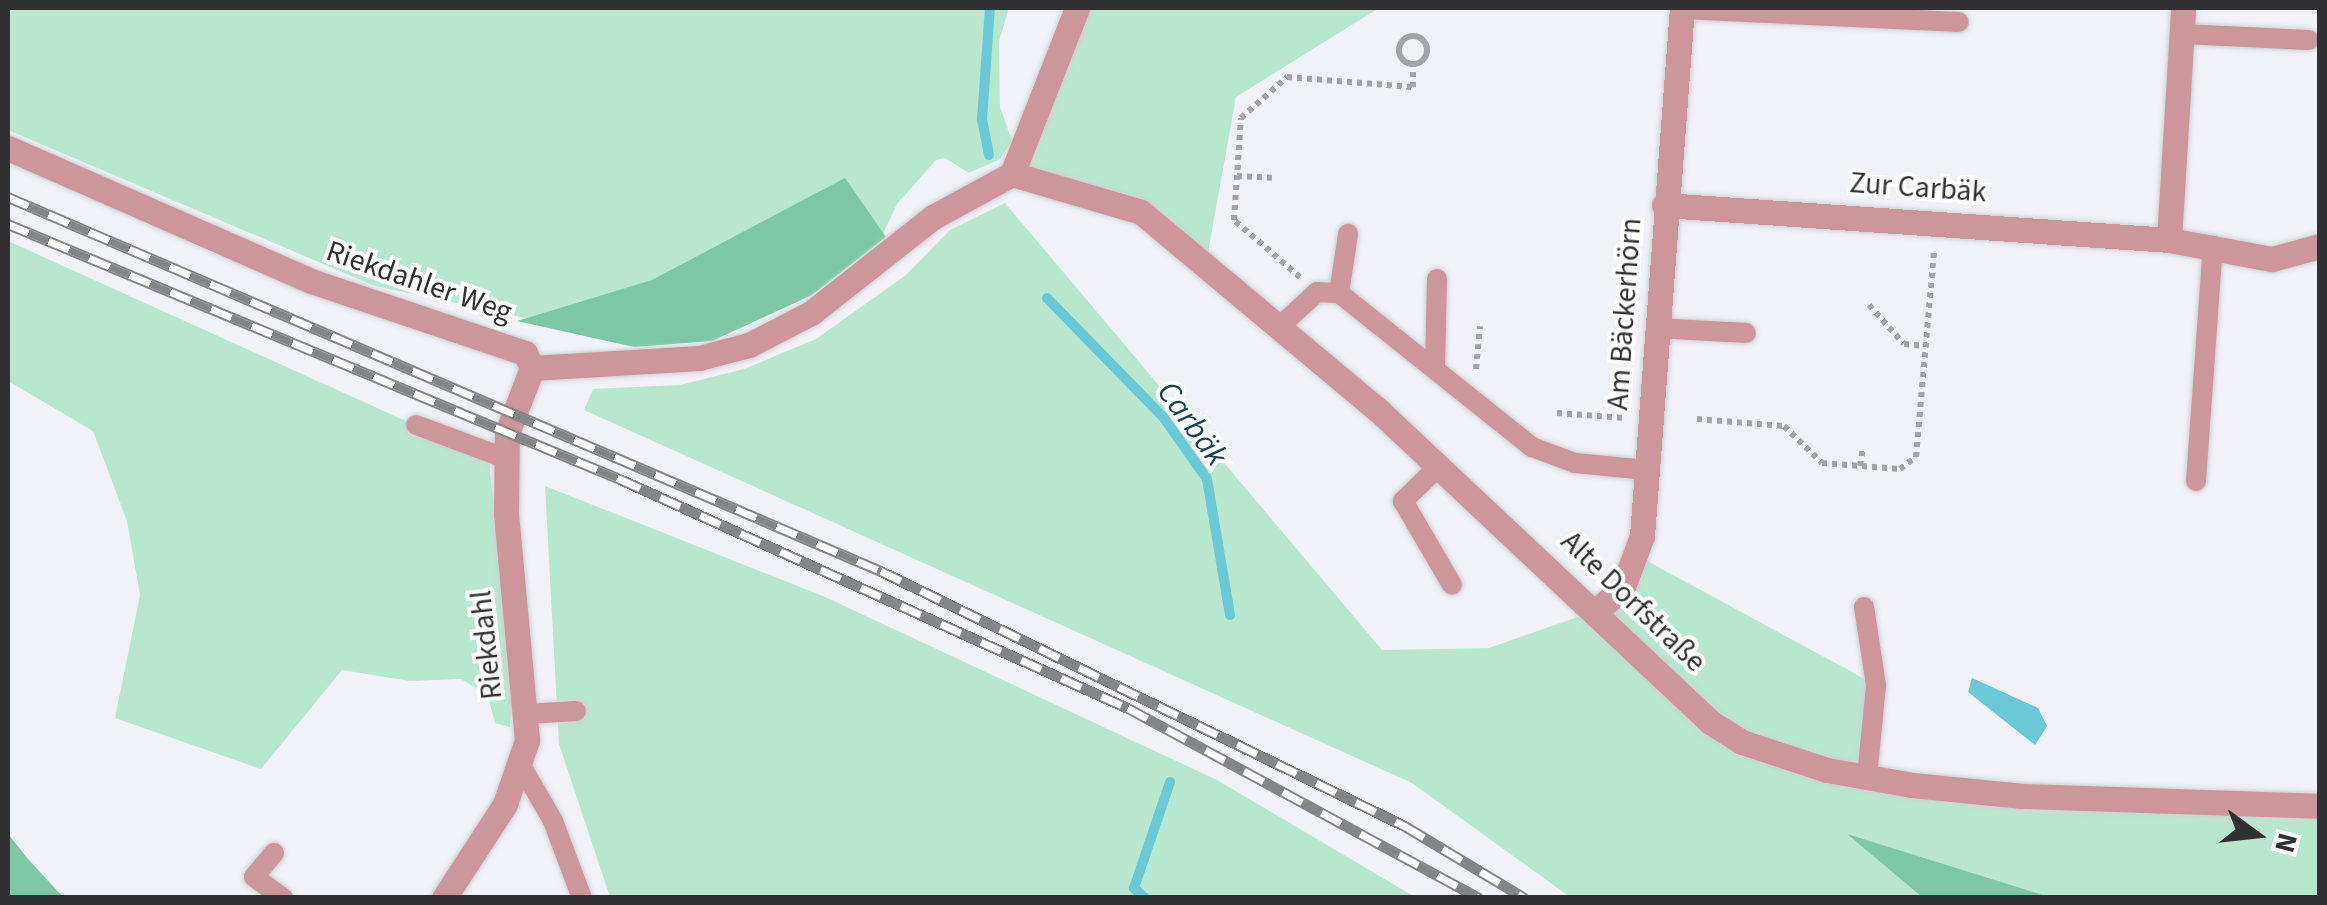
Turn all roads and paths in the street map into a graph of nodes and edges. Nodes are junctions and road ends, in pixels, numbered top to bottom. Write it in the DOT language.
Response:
graph roads {
  1 [pos="1077,8"];
  2 [pos="1682,8"];
  3 [pos="2183,8"];
  4 [pos="1959,22"];
  5 [pos="2182,34"];
  6 [pos="2309,40"];
  7 [pos="1414,65"];
  8 [pos="8,148"];
  9 [pos="1012,174"];
  10 [pos="1237,176"];
  11 [pos="1272,178"];
  12 [pos="1664,206"];
  13 [pos="1938,221"];
  14 [pos="1348,234"];
  15 [pos="2168,240"];
  16 [pos="2213,246"];
  17 [pos="2320,246"];
  18 [pos="1438,279"];
  19 [pos="1317,292"];
  20 [pos="1339,293"];
  21 [pos="1869,305"];
  22 [pos="1480,326"];
  23 [pos="1278,328"];
  24 [pos="1656,328"];
  25 [pos="1746,333"];
  26 [pos="1924,346"];
  27 [pos="1435,367"];
  28 [pos="532,368"];
  29 [pos="1474,400"];
  30 [pos="1557,414"];
  31 [pos="1697,419"];
  32 [pos="1650,420"];
  33 [pos="416,426"];
  34 [pos="1863,448"];
  35 [pos="508,458"];
  36 [pos="1440,465"];
  37 [pos="1860,466"];
  38 [pos="1647,470"];
  39 [pos="2196,481"];
  40 [pos="1452,585"];
  41 [pos="1864,607"];
  42 [pos="1598,610"];
  43 [pos="576,711"];
  44 [pos="527,714"];
  45 [pos="520,764"];
  46 [pos="1867,777"];
  47 [pos="2320,806"];
  48 [pos="274,852"];
  49 [pos="283,898"];
  50 [pos="444,898"];
  51 [pos="582,898"];
  1 -- 9 [label="street"];
  2 -- 4 [label="lane"];
  2 -- 12 [label="street, Am Bäckerhörn"];
  3 -- 5 [label="street"];
  5 -- 6 [label="lane"];
  5 -- 15 [label="street"];
  7 -- 7 [label="path"];
  7 -- 10 [label="path"];
  8 -- 28 [label="street, Riekdahler Weg"];
  9 -- 23 [label="street, Alte Dorfstraße"];
  9 -- 28 [label="street"];
  10 -- 11 [label="path"];
  10 -- 19 [label="path"];
  12 -- 13 [label="street, Zur Carbäk"];
  12 -- 24 [label="street, Am Bäckerhörn"];
  13 -- 15 [label="street, Zur Carbäk"];
  13 -- 26 [label="path"];
  14 -- 20 [label="lane"];
  15 -- 16 [label="street, Zur Carbäk"];
  16 -- 17 [label="street, Zur Carbäk"];
  16 -- 39 [label="lane"];
  18 -- 27 [label="lane"];
  19 -- 20 [label="lane"];
  19 -- 23 [label="lane"];
  20 -- 27 [label="lane"];
  21 -- 26 [label="path"];
  22 -- 29 [label="path"];
  23 -- 36 [label="street, Alte Dorfstraße"];
  24 -- 25 [label="lane"];
  24 -- 32 [label="street, Am Bäckerhörn"];
  26 -- 37 [label="path"];
  27 -- 29 [label="lane"];
  28 -- 35 [label="street, Riekdahl"];
  29 -- 38 [label="lane"];
  30 -- 32 [label="path"];
  31 -- 37 [label="path"];
  32 -- 38 [label="street, Am Bäckerhörn"];
  33 -- 35 [label="lane"];
  34 -- 37 [label="path"];
  35 -- 44 [label="street, Riekdahl"];
  36 -- 40 [label="lane"];
  36 -- 42 [label="street, Alte Dorfstraße"];
  38 -- 42 [label="street, Am Bäckerhörn"];
  41 -- 46 [label="lane"];
  42 -- 46 [label="street, Alte Dorfstraße"];
  43 -- 44 [label="lane"];
  44 -- 45 [label="street, Riekdahl"];
  45 -- 50 [label="street, Riekdahl"];
  45 -- 51 [label="lane"];
  46 -- 47 [label="street, Alte Dorfstraße"];
  48 -- 49 [label="lane"];
}
